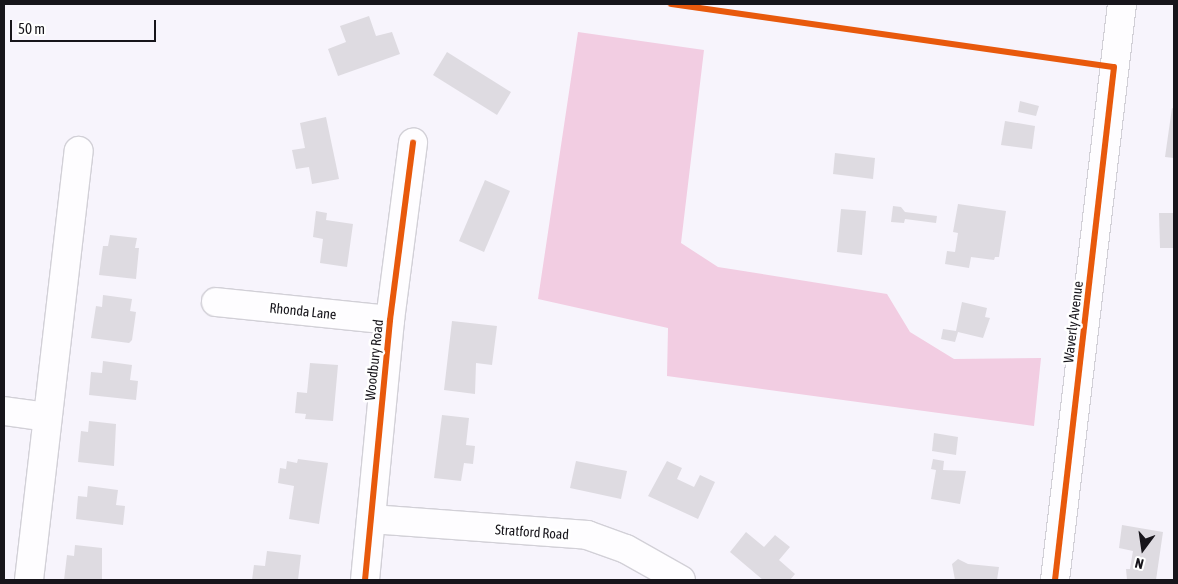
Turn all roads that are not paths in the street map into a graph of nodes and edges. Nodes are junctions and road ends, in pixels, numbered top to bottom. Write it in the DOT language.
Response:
graph roads {
  1 [pos="1122,4"];
  2 [pos="413,142"];
  3 [pos="79,151"];
  4 [pos="216,302"];
  5 [pos="390,320"];
  6 [pos="4,411"];
  7 [pos="47,417"];
  8 [pos="372,519"];
  9 [pos="29,580"];
  10 [pos="365,580"];
  11 [pos="681,580"];
  12 [pos="1055,580"];
  1 -- 12 [label="street, Waverly Avenue"];
  2 -- 5 [label="street, Woodbury Road"];
  3 -- 7 [label="street"];
  4 -- 5 [label="street, Rhonda Lane"];
  5 -- 8 [label="street, Woodbury Road"];
  6 -- 7 [label="street"];
  7 -- 9 [label="street"];
  8 -- 10 [label="street, Woodbury Road"];
  8 -- 11 [label="street, Stratford Road"];
}
